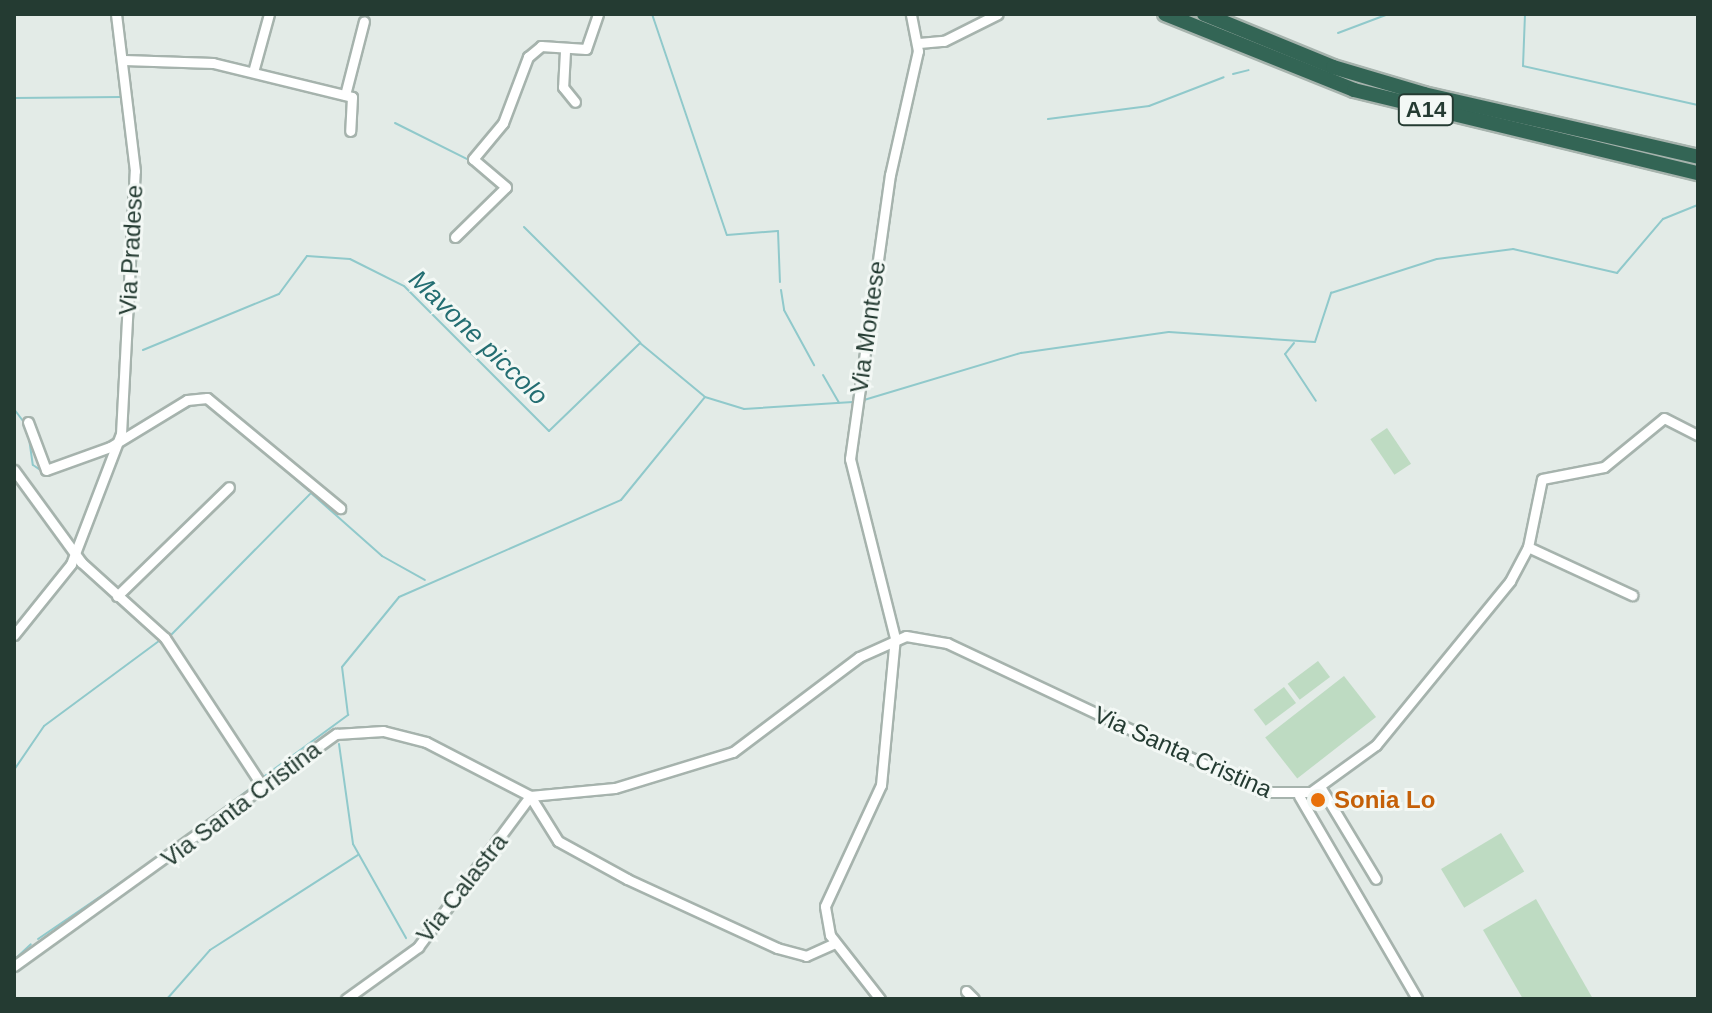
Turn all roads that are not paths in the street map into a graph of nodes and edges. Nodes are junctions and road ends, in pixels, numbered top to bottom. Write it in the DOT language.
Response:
graph roads {
  1 [pos="116,14"];
  2 [pos="269,14"];
  3 [pos="598,14"];
  4 [pos="911,14"];
  5 [pos="998,14"];
  6 [pos="1165,14"];
  7 [pos="1204,14"];
  8 [pos="364,21"];
  9 [pos="919,43"];
  10 [pos="565,51"];
  11 [pos="124,60"];
  12 [pos="253,72"];
  13 [pos="345,95"];
  14 [pos="575,102"];
  15 [pos="350,131"];
  16 [pos="1698,157"];
  17 [pos="1698,173"];
  18 [pos="455,237"];
  19 [pos="28,422"];
  20 [pos="1698,435"];
  21 [pos="120,441"];
  22 [pos="14,470"];
  23 [pos="229,487"];
  24 [pos="340,508"];
  25 [pos="1528,547"];
  26 [pos="76,553"];
  27 [pos="1632,595"];
  28 [pos="117,596"];
  29 [pos="14,635"];
  30 [pos="895,638"];
  31 [pos="263,787"];
  32 [pos="1321,788"];
  33 [pos="530,796"];
  34 [pos="1299,796"];
  35 [pos="1376,879"];
  36 [pos="835,943"];
  37 [pos="14,966"];
  38 [pos="966,991"];
  39 [pos="346,999"];
  40 [pos="880,999"];
  41 [pos="974,999"];
  42 [pos="1417,999"];
  1 -- 11 [label="street, Via Pradese"];
  2 -- 12 [label="street"];
  3 -- 10 [label="street"];
  4 -- 9 [label="street, Via Montese"];
  5 -- 9 [label="street"];
  6 -- 17 [label="highway, A14"];
  7 -- 16 [label="highway, A14"];
  8 -- 13 [label="street"];
  9 -- 30 [label="street, Via Montese"];
  10 -- 14 [label="street"];
  10 -- 18 [label="street"];
  11 -- 12 [label="street"];
  11 -- 21 [label="street, Via Pradese"];
  12 -- 13 [label="street"];
  13 -- 15 [label="street"];
  19 -- 21 [label="street"];
  20 -- 25 [label="street, Via Santa Cristina"];
  21 -- 24 [label="street"];
  21 -- 26 [label="street, Via Pradese"];
  22 -- 26 [label="street"];
  23 -- 28 [label="street"];
  25 -- 27 [label="street"];
  25 -- 32 [label="street, Via Santa Cristina"];
  26 -- 28 [label="street"];
  26 -- 29 [label="street, Via Pradese"];
  28 -- 31 [label="street"];
  30 -- 33 [label="street"];
  30 -- 34 [label="street, Via Santa Cristina"];
  30 -- 36 [label="street"];
  31 -- 33 [label="street, Via Santa Cristina"];
  31 -- 37 [label="street, Via Santa Cristina"];
  32 -- 34 [label="street, Via Santa Cristina"];
  32 -- 35 [label="street"];
  33 -- 36 [label="street"];
  33 -- 39 [label="street, Via Calastra"];
  34 -- 42 [label="street"];
  36 -- 40 [label="street"];
  38 -- 41 [label="street"];
}
